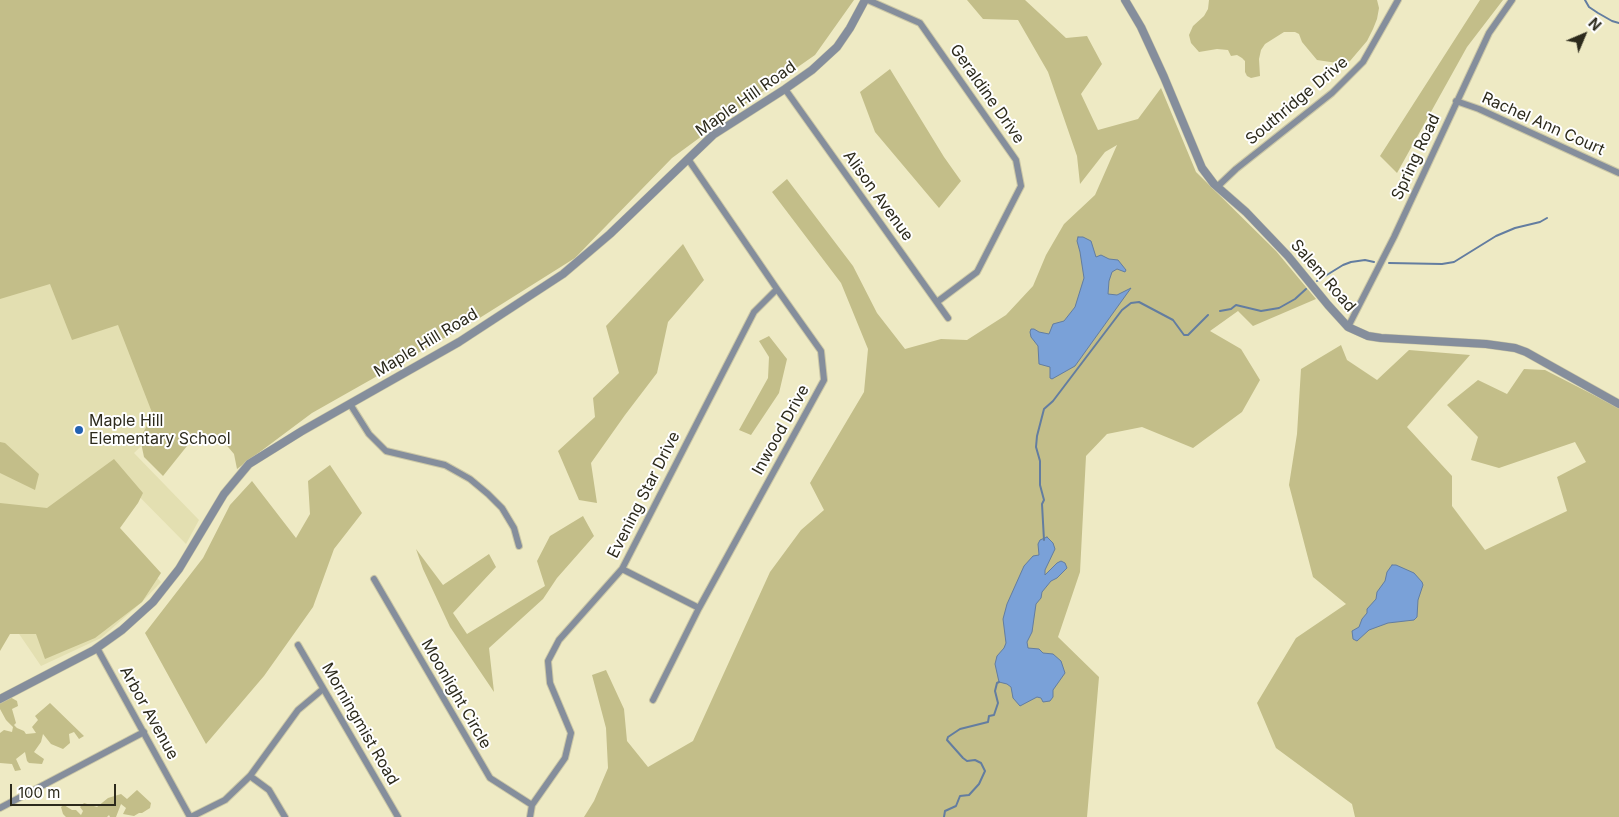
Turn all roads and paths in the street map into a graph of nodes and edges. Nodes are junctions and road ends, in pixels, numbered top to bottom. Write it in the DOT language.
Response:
graph roads {
  1 [pos="866,0"];
  2 [pos="1125,0"];
  3 [pos="1398,0"];
  4 [pos="1512,0"];
  5 [pos="785,89"];
  6 [pos="1456,101"];
  7 [pos="688,158"];
  8 [pos="1619,173"];
  9 [pos="1217,187"];
  10 [pos="777,289"];
  11 [pos="937,302"];
  12 [pos="948,318"];
  13 [pos="1348,327"];
  14 [pos="350,404"];
  15 [pos="1619,404"];
  16 [pos="519,546"];
  17 [pos="622,569"];
  18 [pos="374,579"];
  19 [pos="699,608"];
  20 [pos="298,645"];
  21 [pos="98,648"];
  22 [pos="323,689"];
  23 [pos="0,699"];
  24 [pos="654,700"];
  25 [pos="144,732"];
  26 [pos="250,776"];
  27 [pos="532,806"];
  28 [pos="0,808"];
  29 [pos="191,817"];
  30 [pos="285,817"];
  31 [pos="398,817"];
  32 [pos="530,817"];
  1 -- 5 [label="street, Maple Hill Road"];
  1 -- 11 [label="street, Geraldine Drive"];
  2 -- 9 [label="street, Salem Road"];
  3 -- 9 [label="street, Southridge Drive"];
  4 -- 6 [label="street, Spring Road"];
  5 -- 7 [label="street, Maple Hill Road"];
  5 -- 11 [label="street, Alison Avenue"];
  6 -- 8 [label="street, Rachel Ann Court"];
  6 -- 13 [label="street, Spring Road"];
  7 -- 10 [label="street, Inwood Drive"];
  7 -- 14 [label="street, Maple Hill Road"];
  9 -- 13 [label="street, Salem Road"];
  10 -- 17 [label="street, Evening Star Drive"];
  10 -- 19 [label="street, Inwood Drive"];
  11 -- 12 [label="street, Alison Avenue"];
  13 -- 15 [label="street, Salem Road"];
  14 -- 16 [label="street"];
  14 -- 21 [label="street, Maple Hill Road"];
  17 -- 19 [label="street"];
  17 -- 27 [label="street, Evening Star Drive"];
  18 -- 27 [label="street, Moonlight Circle"];
  19 -- 24 [label="street, Inwood Drive"];
  20 -- 22 [label="street, Morningmist Road"];
  21 -- 23 [label="street, Maple Hill Road"];
  21 -- 25 [label="street, Arbor Avenue"];
  22 -- 26 [label="street"];
  22 -- 31 [label="street, Morningmist Road"];
  25 -- 28 [label="street"];
  25 -- 29 [label="street, Arbor Avenue"];
  26 -- 29 [label="street"];
  26 -- 30 [label="street"];
  27 -- 32 [label="street, Evening Star Drive"];
}
